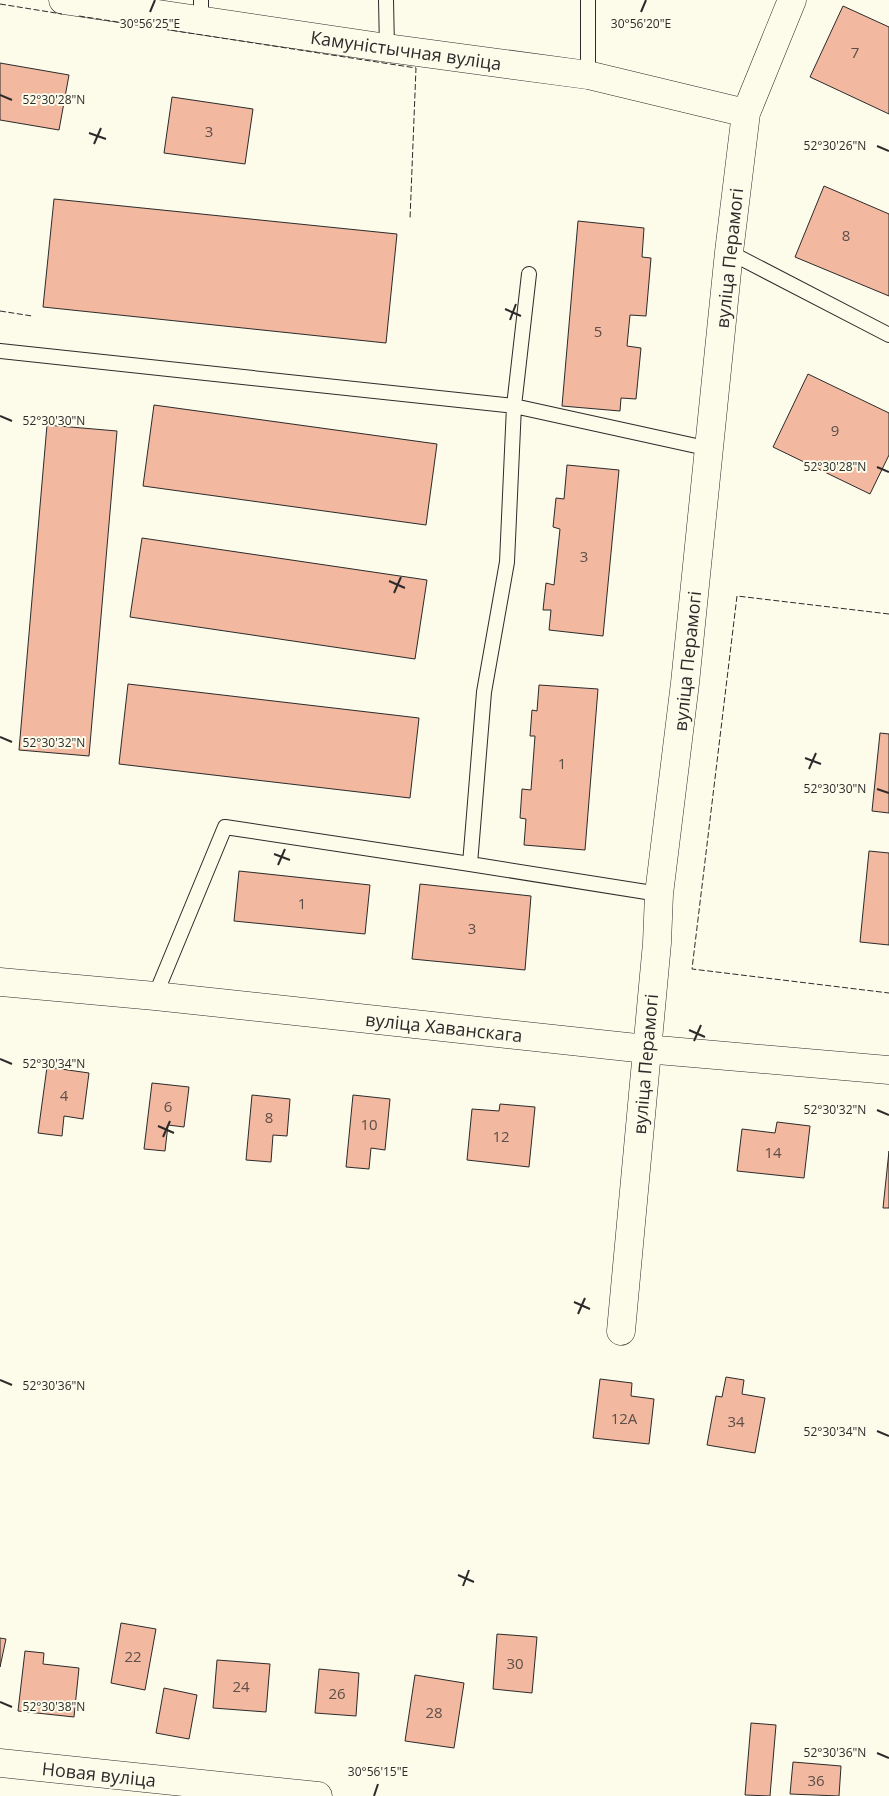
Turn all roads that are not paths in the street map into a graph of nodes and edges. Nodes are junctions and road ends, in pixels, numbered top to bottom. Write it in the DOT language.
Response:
graph roads {
  1 [pos="63,0"];
  2 [pos="386,0"];
  3 [pos="588,0"];
  4 [pos="792,0"];
  5 [pos="201,10"];
  6 [pos="387,48"];
  7 [pos="588,75"];
  8 [pos="746,113"];
  9 [pos="729,252"];
  10 [pos="529,274"];
  11 [pos="889,335"];
  12 [pos="0,351"];
  13 [pos="514,406"];
  14 [pos="710,449"];
  15 [pos="470,864"];
  16 [pos="660,894"];
  17 [pos="0,982"];
  18 [pos="155,996"];
  19 [pos="646,1049"];
  20 [pos="889,1070"];
  21 [pos="621,1331"];
  22 [pos="0,1763"];
  23 [pos="318,1796"];
  1 -- 5 [label="street, Камуністычная вуліца"];
  2 -- 6 [label="lane"];
  3 -- 7 [label="lane"];
  4 -- 8 [label="street, вуліца Перамогі"];
  5 -- 6 [label="street, Камуністычная вуліца"];
  6 -- 7 [label="street, Камуністычная вуліца"];
  7 -- 8 [label="street, Камуністычная вуліца"];
  8 -- 9 [label="street, вуліца Перамогі"];
  9 -- 11 [label="lane"];
  9 -- 14 [label="street, вуліца Перамогі"];
  10 -- 13 [label="lane"];
  12 -- 13 [label="lane"];
  13 -- 14 [label="lane"];
  13 -- 15 [label="lane"];
  14 -- 16 [label="street, вуліца Перамогі"];
  15 -- 16 [label="lane"];
  15 -- 18 [label="lane"];
  16 -- 19 [label="street, вуліца Перамогі"];
  17 -- 18 [label="street, вуліца Хаванскага"];
  18 -- 19 [label="street, вуліца Хаванскага"];
  19 -- 20 [label="street, вуліца Хаванскага"];
  19 -- 21 [label="street, вуліца Перамогі"];
  22 -- 23 [label="street, Новая вуліца"];
}
